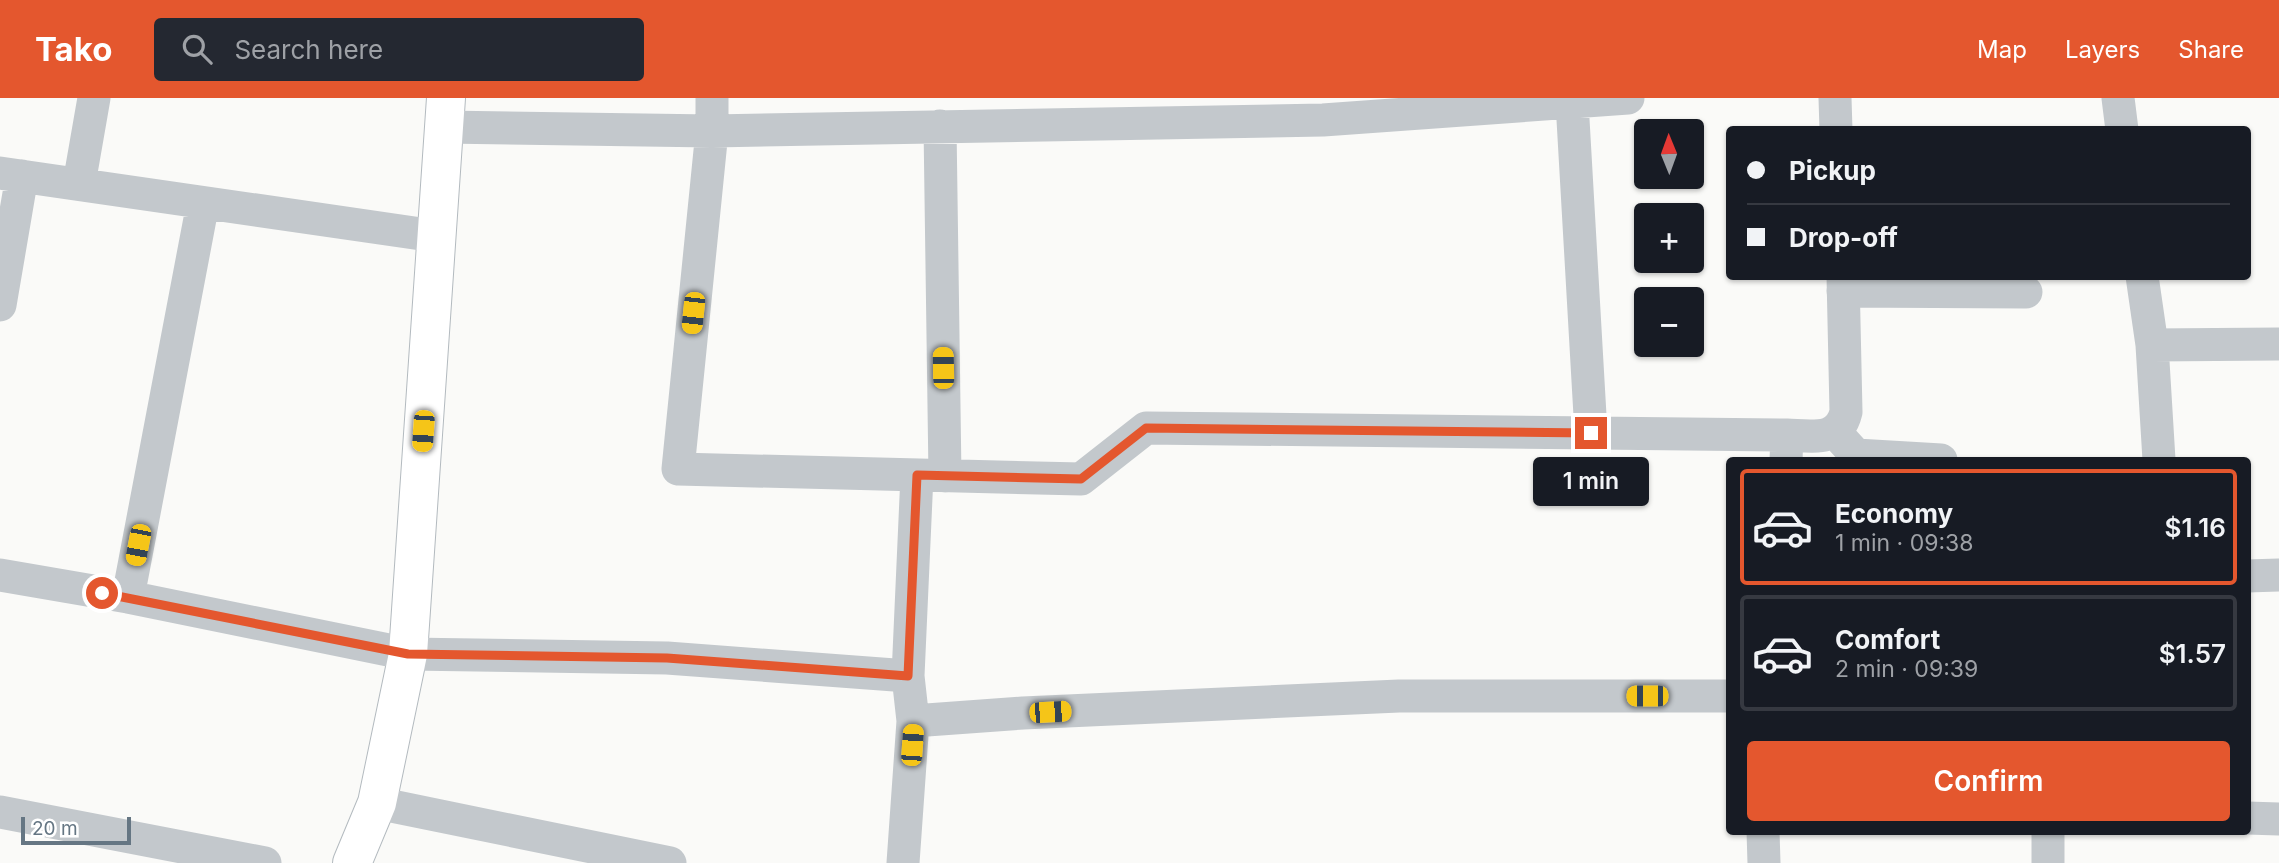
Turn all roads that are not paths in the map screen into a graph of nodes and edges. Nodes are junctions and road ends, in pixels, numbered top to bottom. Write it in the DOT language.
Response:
graph roads {
  1 [pos="94,98"];
  2 [pos="712,98"];
  3 [pos="1628,98"];
  4 [pos="1835,98"];
  5 [pos="2118,98"];
  6 [pos="1572,102"];
  7 [pos="1323,109"];
  8 [pos="444,112"];
  9 [pos="940,126"];
  10 [pos="1836,126"];
  11 [pos="2122,126"];
  12 [pos="712,131"];
  13 [pos="11,174"];
  14 [pos="79,184"];
  15 [pos="204,202"];
  16 [pos="435,236"];
  17 [pos="2143,280"];
  18 [pos="1843,284"];
  19 [pos="2026,292"];
  20 [pos="0,305"];
  21 [pos="2279,344"];
  22 [pos="2152,345"];
  23 [pos="1835,432"];
  24 [pos="1591,433"];
  25 [pos="1787,448"];
  26 [pos="1890,457"];
  27 [pos="2160,457"];
  28 [pos="931,475"];
  29 [pos="0,575"];
  30 [pos="2279,575"];
  31 [pos="2251,576"];
  32 [pos="128,597"];
  33 [pos="408,654"];
  34 [pos="908,676"];
  35 [pos="1726,696"];
  36 [pos="913,721"];
  37 [pos="377,803"];
  38 [pos="0,812"];
  39 [pos="2251,818"];
  40 [pos="2279,819"];
  41 [pos="1763,835"];
  42 [pos="2048,835"];
  43 [pos="265,863"];
  44 [pos="352,863"];
  45 [pos="670,863"];
  46 [pos="902,863"];
  47 [pos="1764,863"];
  48 [pos="2048,863"];
  1 -- 14 [label="street"];
  2 -- 12 [label="street"];
  3 -- 6 [label="street"];
  4 -- 10 [label="street"];
  5 -- 11 [label="street"];
  6 -- 7 [label="street"];
  6 -- 24 [label="street"];
  7 -- 9 [label="street"];
  8 -- 12 [label="street"];
  8 -- 16 [label="street"];
  9 -- 12 [label="street"];
  9 -- 28 [label="street"];
  12 -- 28 [label="street"];
  13 -- 14 [label="street"];
  13 -- 20 [label="street"];
  14 -- 15 [label="street"];
  15 -- 16 [label="street"];
  15 -- 32 [label="street"];
  16 -- 33 [label="street"];
  17 -- 22 [label="street"];
  18 -- 19 [label="street"];
  18 -- 23 [label="street"];
  21 -- 22 [label="street"];
  22 -- 27 [label="street"];
  23 -- 25 [label="street"];
  23 -- 26 [label="street"];
  24 -- 25 [label="street"];
  24 -- 28 [label="street"];
  28 -- 34 [label="street"];
  29 -- 32 [label="street"];
  30 -- 31 [label="street"];
  32 -- 33 [label="street"];
  33 -- 34 [label="street"];
  33 -- 37 [label="street"];
  34 -- 36 [label="street"];
  35 -- 36 [label="street"];
  36 -- 46 [label="street"];
  37 -- 44 [label="street"];
  37 -- 45 [label="street"];
  38 -- 43 [label="street"];
  39 -- 40 [label="street"];
  41 -- 47 [label="street"];
  42 -- 48 [label="street"];
}
